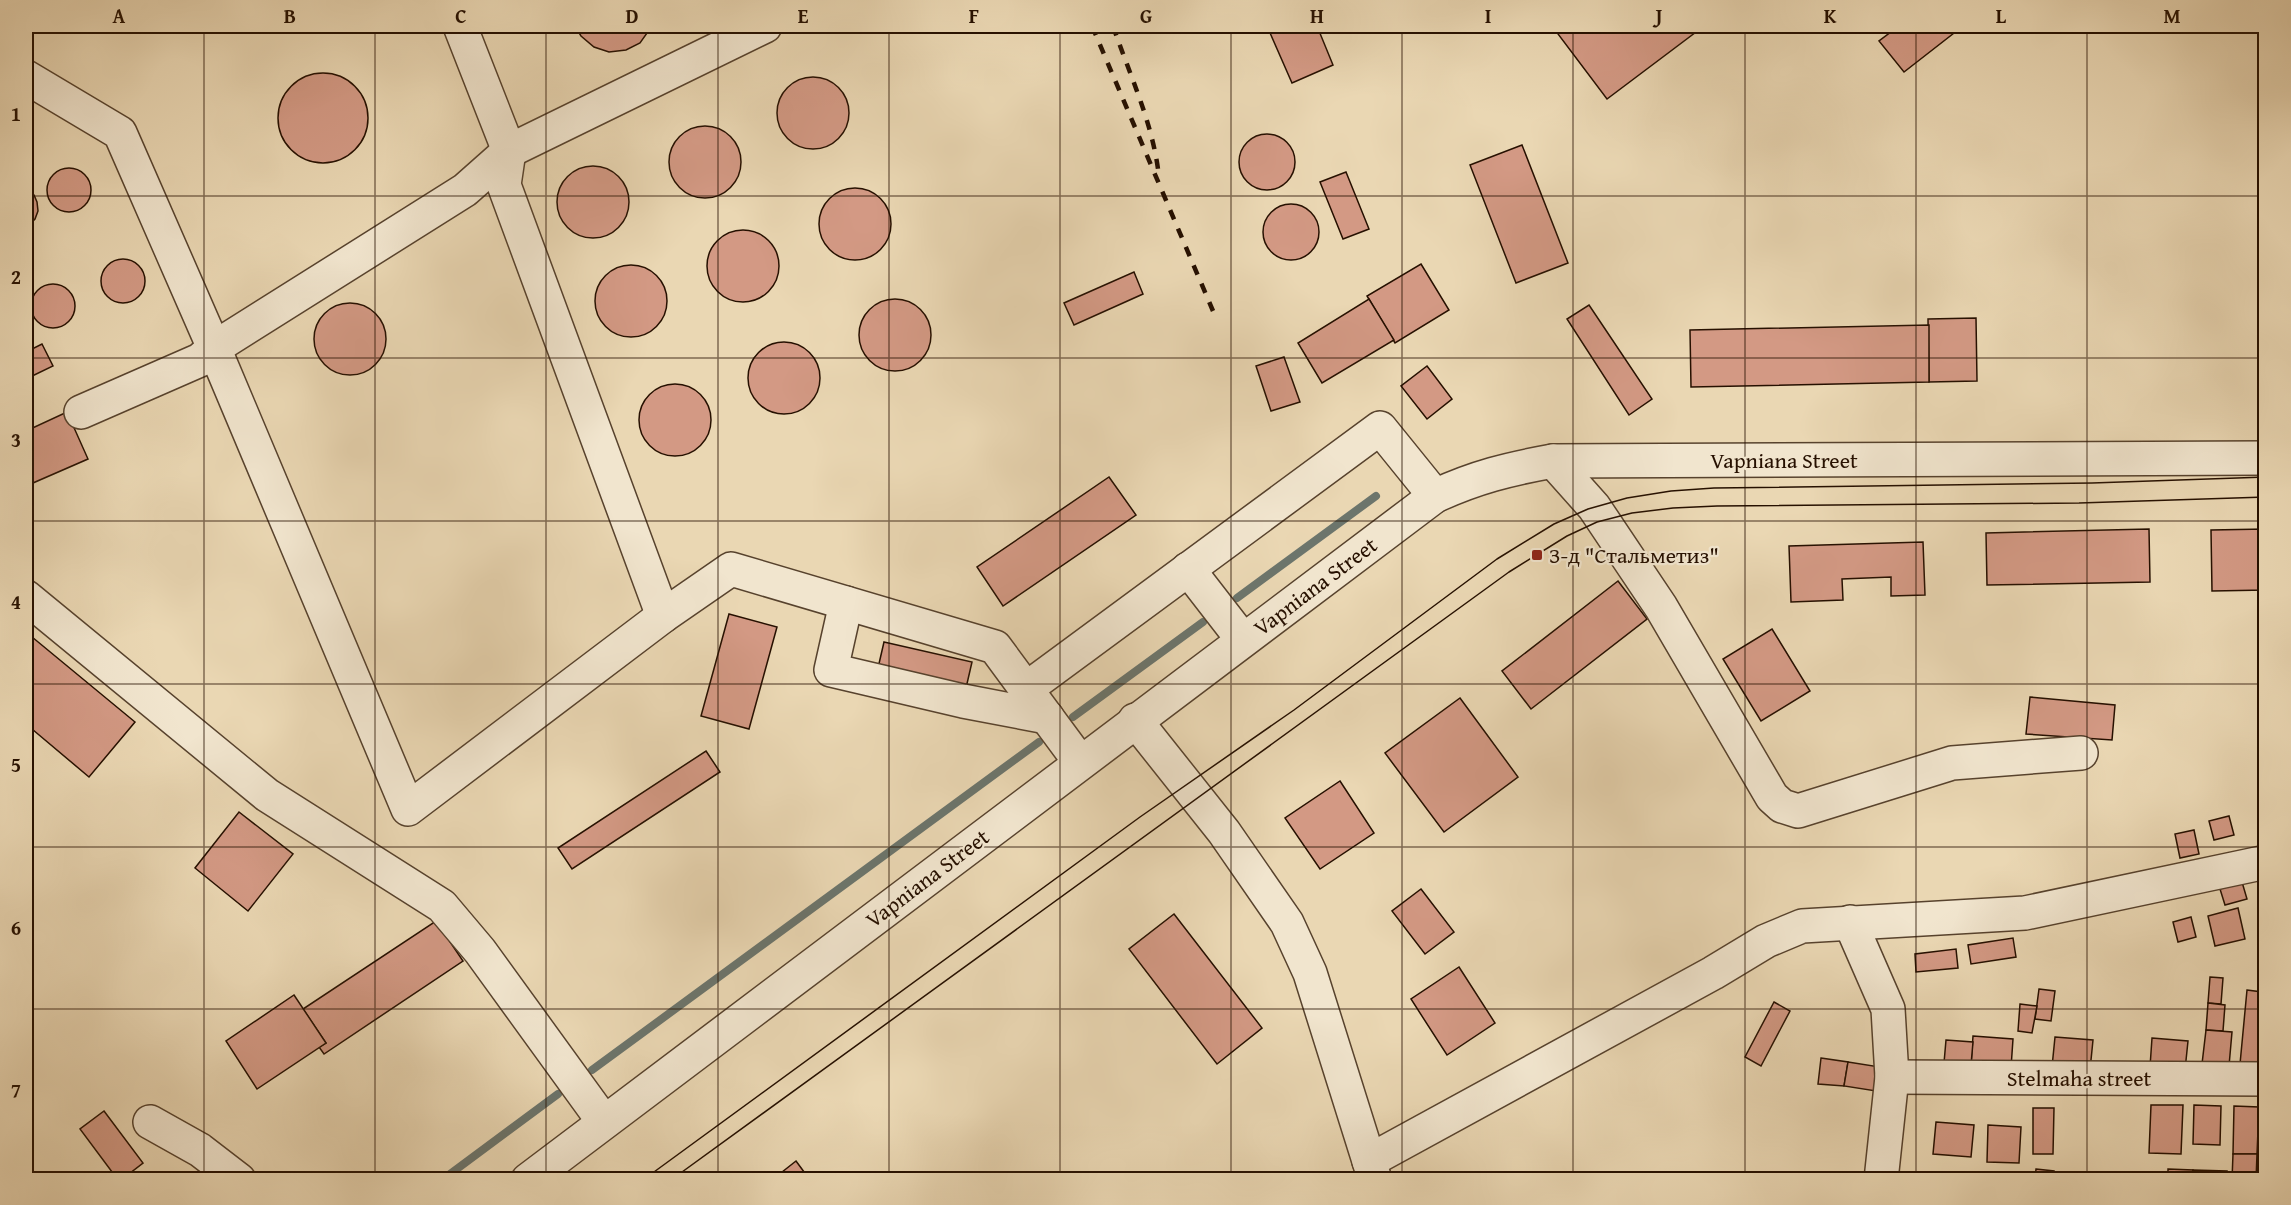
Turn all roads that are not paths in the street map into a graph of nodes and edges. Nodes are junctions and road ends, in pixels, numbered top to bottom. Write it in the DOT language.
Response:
graph roads {
  1 [pos="460,26"];
  2 [pos="765,26"];
  3 [pos="26,77"];
  4 [pos="509,151"];
  5 [pos="214,348"];
  6 [pos="81,412"];
  7 [pos="2265,458"];
  8 [pos="1553,461"];
  9 [pos="1435,496"];
  10 [pos="1188,569"];
  11 [pos="26,597"];
  12 [pos="846,603"];
  13 [pos="663,616"];
  14 [pos="1243,640"];
  15 [pos="1026,689"];
  16 [pos="1047,717"];
  17 [pos="1135,720"];
  18 [pos="2080,753"];
  19 [pos="1080,762"];
  20 [pos="2265,862"];
  21 [pos="1850,922"];
  22 [pos="1892,1077"];
  23 [pos="2265,1079"];
  24 [pos="150,1122"];
  25 [pos="604,1122"];
  26 [pos="1372,1170"];
  27 [pos="239,1179"];
  28 [pos="528,1179"];
  29 [pos="1881,1179"];
  1 -- 4 [label="street"];
  2 -- 4 [label="street"];
  3 -- 5 [label="street"];
  4 -- 5 [label="street"];
  4 -- 13 [label="street"];
  5 -- 6 [label="street"];
  5 -- 13 [label="street"];
  7 -- 8 [label="street, Vapniana Street"];
  8 -- 9 [label="street, Vapniana Street"];
  8 -- 18 [label="street"];
  9 -- 10 [label="street"];
  9 -- 14 [label="street, Vapniana Street"];
  10 -- 14 [label="street"];
  10 -- 15 [label="street"];
  11 -- 25 [label="street"];
  12 -- 13 [label="street"];
  12 -- 15 [label="street"];
  12 -- 16 [label="street"];
  14 -- 17 [label="street, Vapniana Street"];
  15 -- 16 [label="street"];
  16 -- 19 [label="street"];
  17 -- 19 [label="street, Vapniana Street"];
  17 -- 26 [label="street"];
  19 -- 25 [label="street, Vapniana Street"];
  20 -- 21 [label="street"];
  21 -- 22 [label="street"];
  21 -- 26 [label="street"];
  22 -- 23 [label="street, Stelmaha street"];
  22 -- 29 [label="street"];
  24 -- 27 [label="street"];
  25 -- 28 [label="street, Vapniana Street"];
}
